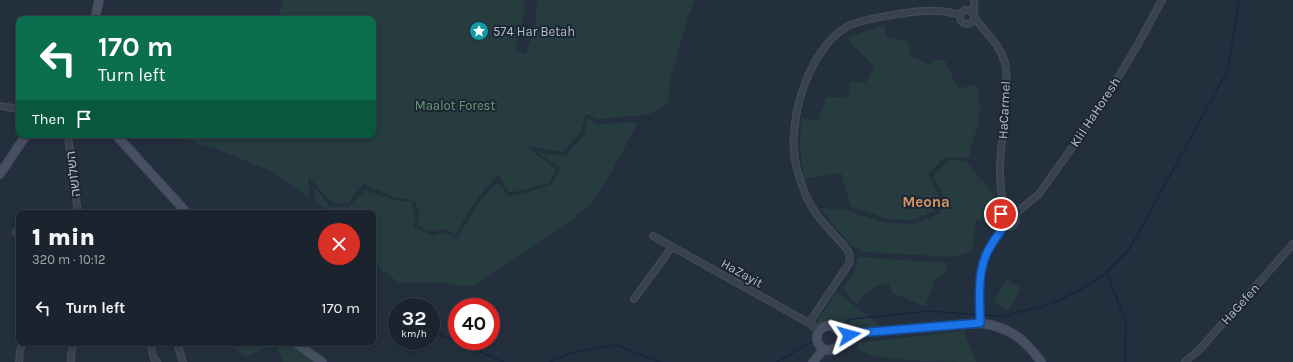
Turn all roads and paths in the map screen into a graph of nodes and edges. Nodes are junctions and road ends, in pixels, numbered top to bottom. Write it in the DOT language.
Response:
graph roads {
  1 [pos="99,0"];
  2 [pos="973,0"];
  3 [pos="1162,0"];
  4 [pos="962,12"];
  5 [pos="96,16"];
  6 [pos="974,16"];
  7 [pos="0,106"];
  8 [pos="16,109"];
  9 [pos="24,138"];
  10 [pos="68,138"];
  11 [pos="119,138"];
  12 [pos="0,174"];
  13 [pos="78,210"];
  14 [pos="184,210"];
  15 [pos="1006,211"];
  16 [pos="1014,215"];
  17 [pos="1004,226"];
  18 [pos="653,236"];
  19 [pos="1293,244"];
  20 [pos="672,247"];
  21 [pos="634,299"];
  22 [pos="809,323"];
  23 [pos="980,323"];
  24 [pos="819,331"];
  25 [pos="841,337"];
  26 [pos="22,346"];
  27 [pos="73,346"];
  28 [pos="151,346"];
  29 [pos="178,346"];
  30 [pos="300,346"];
  31 [pos="824,349"];
  32 [pos="19,362"];
  33 [pos="72,362"];
  34 [pos="157,362"];
  35 [pos="183,362"];
  36 [pos="322,362"];
  37 [pos="813,362"];
  38 [pos="1041,362"];
  39 [pos="1185,362"];
  1 -- 5 [label="street"];
  2 -- 4 [label="street"];
  2 -- 6 [label="street"];
  3 -- 16 [label="street, Klil HaHoresh"];
  4 -- 6 [label="street"];
  4 -- 6 [label="street"];
  4 -- 22 [label="street"];
  6 -- 15 [label="street, HaCarmel"];
  7 -- 8 [label="street"];
  9 -- 12 [label="street"];
  10 -- 13 [label="street, השלושה"];
  11 -- 14 [label="street"];
  15 -- 16 [label="street"];
  15 -- 17 [label="street"];
  16 -- 17 [label="street"];
  17 -- 23 [label="street"];
  18 -- 20 [label="street, HaZayit"];
  19 -- 39 [label="street, HaGefen"];
  20 -- 21 [label="street"];
  20 -- 22 [label="street, HaZayit"];
  22 -- 24 [label="street, HaZayit"];
  23 -- 25 [label="street"];
  23 -- 38 [label="street"];
  24 -- 25 [label="street"];
  24 -- 31 [label="street"];
  25 -- 31 [label="street"];
  26 -- 32 [label="street"];
  27 -- 33 [label="street"];
  28 -- 34 [label="street"];
  29 -- 35 [label="street"];
  30 -- 36 [label="street"];
  31 -- 37 [label="street"];
}
